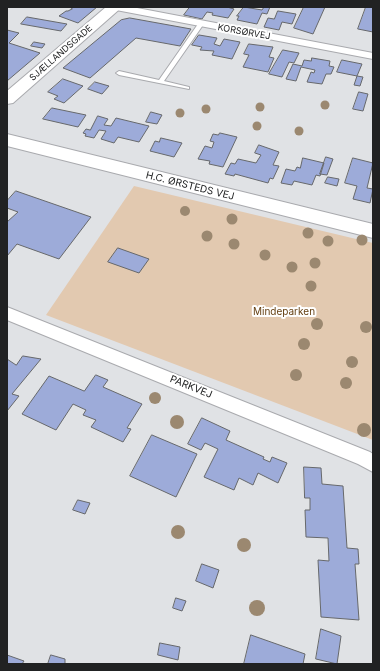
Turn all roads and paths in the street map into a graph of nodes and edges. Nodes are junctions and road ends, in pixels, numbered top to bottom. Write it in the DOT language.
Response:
graph roads {
  1 [pos="115,7"];
  2 [pos="200,24"];
  3 [pos="373,56"];
  4 [pos="119,73"];
  5 [pos="161,82"];
  6 [pos="187,88"];
  7 [pos="7,99"];
  8 [pos="7,140"];
  9 [pos="373,231"];
  10 [pos="7,313"];
  11 [pos="373,464"];
  1 -- 2 [label="street, KORSØRVEJ"];
  1 -- 7 [label="street, SJÆLLANDSGADE"];
  2 -- 3 [label="street, KORSØRVEJ"];
  2 -- 5 [label="lane"];
  4 -- 5 [label="lane"];
  5 -- 6 [label="lane"];
  8 -- 9 [label="street, H.C. ØRSTEDS VEJ"];
  10 -- 11 [label="street, PARKVEJ"];
}
